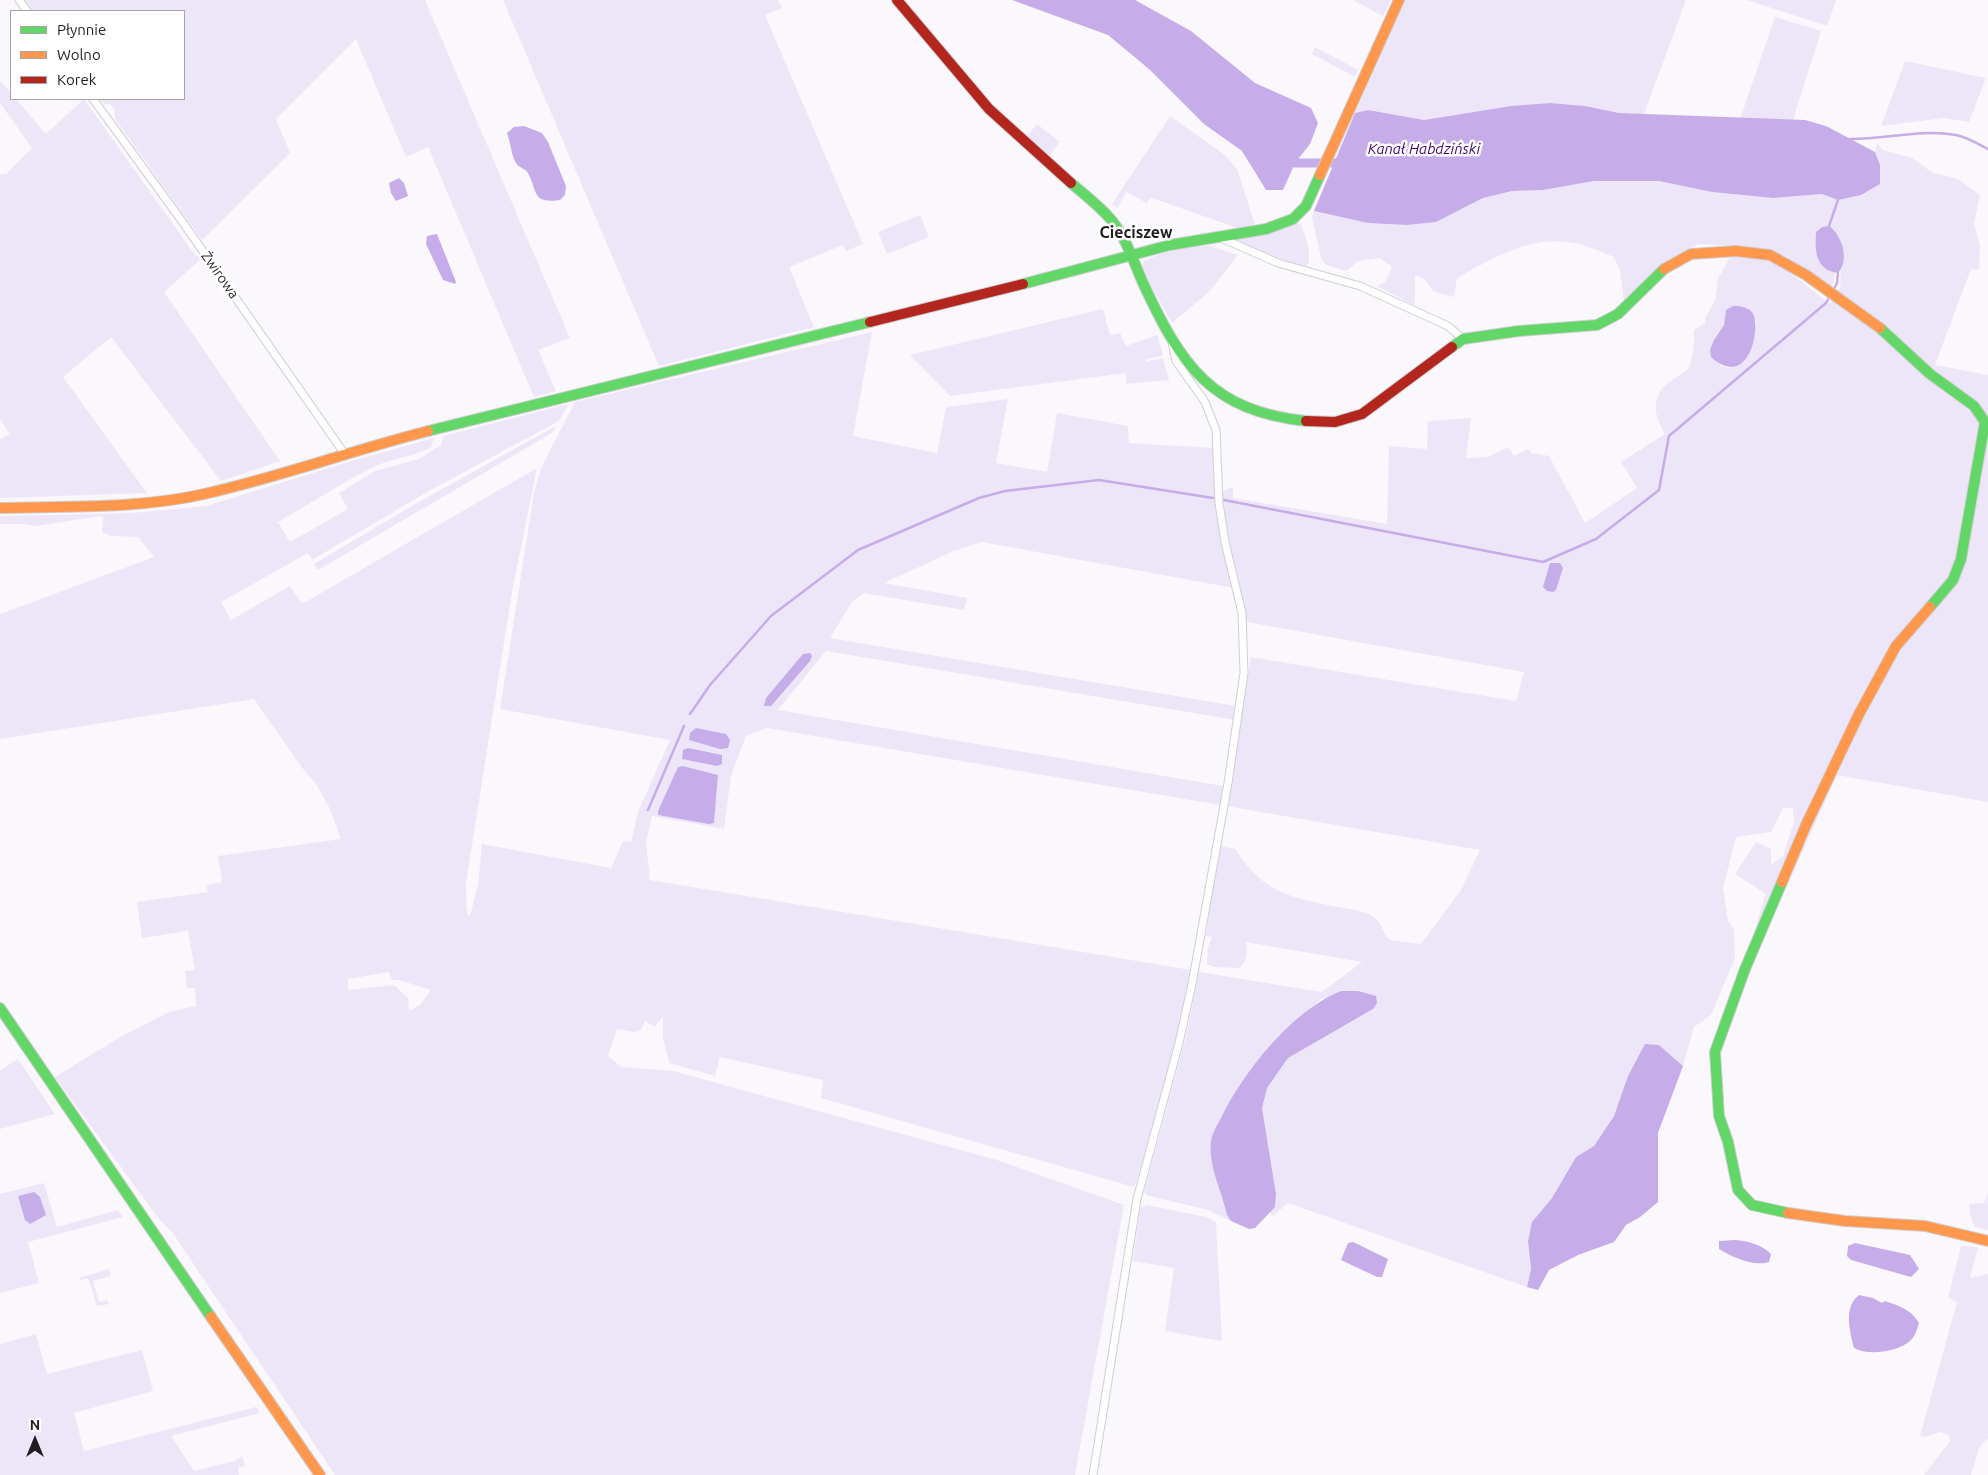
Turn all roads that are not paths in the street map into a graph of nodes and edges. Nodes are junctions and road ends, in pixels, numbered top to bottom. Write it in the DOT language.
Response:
graph roads {
  1 [pos="897,0"];
  2 [pos="1399,0"];
  3 [pos="94,100"];
  4 [pos="1219,236"];
  5 [pos="1132,257"];
  6 [pos="1463,339"];
  7 [pos="1172,342"];
  8 [pos="344,453"];
  9 [pos="0,508"];
  10 [pos="0,1008"];
  11 [pos="1988,1241"];
  12 [pos="320,1475"];
  13 [pos="1093,1475"];
  1 -- 5 [label="street"];
  2 -- 4 [label="street"];
  3 -- 8 [label="street, Żwirowa"];
  4 -- 5 [label="street"];
  4 -- 6 [label="street"];
  5 -- 7 [label="street"];
  5 -- 8 [label="street"];
  6 -- 7 [label="street"];
  6 -- 11 [label="street"];
  7 -- 13 [label="street"];
  8 -- 9 [label="street"];
  10 -- 12 [label="street"];
}
